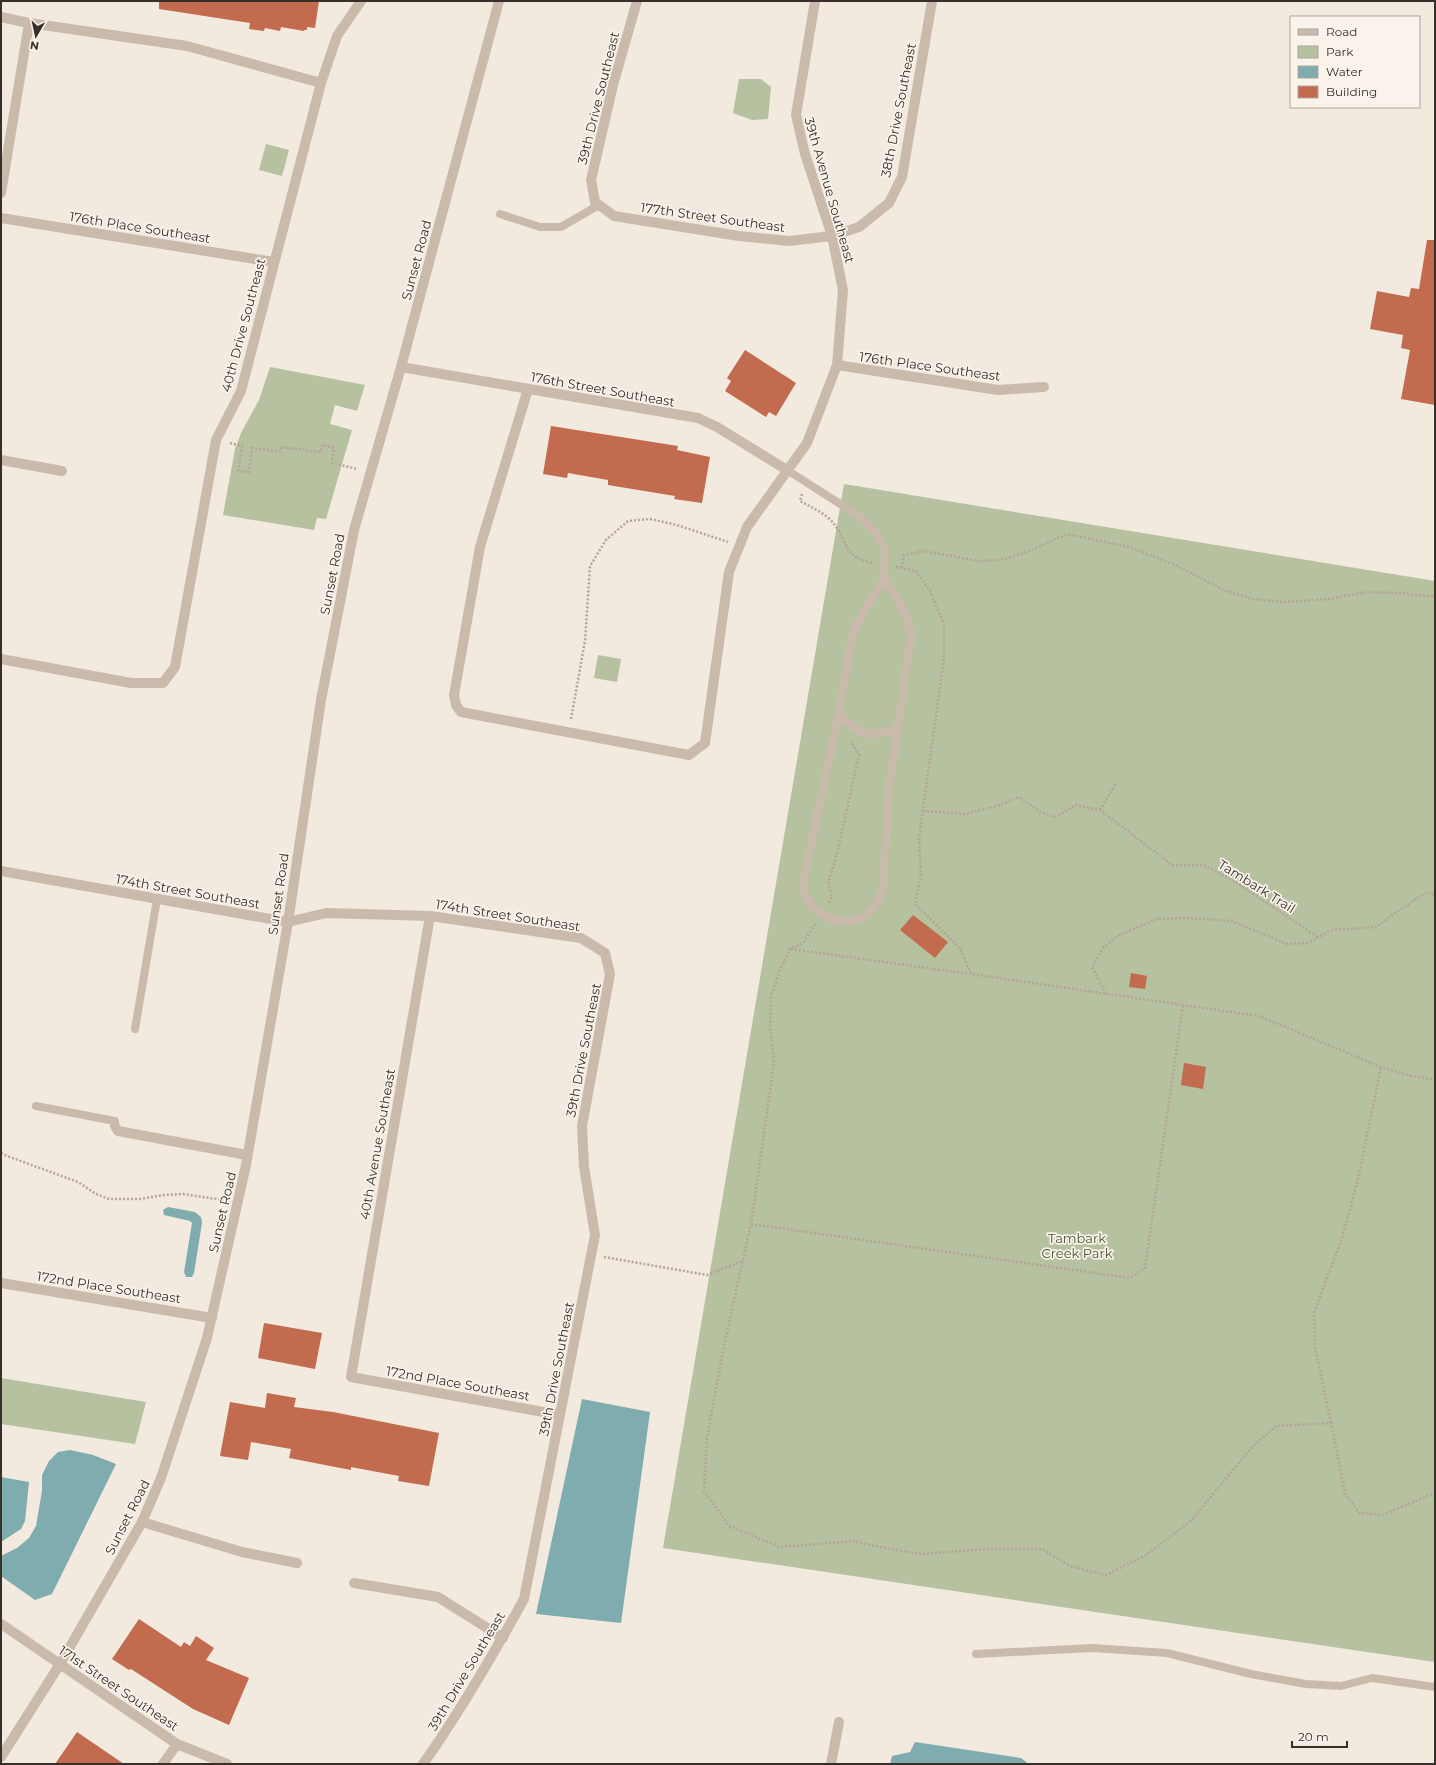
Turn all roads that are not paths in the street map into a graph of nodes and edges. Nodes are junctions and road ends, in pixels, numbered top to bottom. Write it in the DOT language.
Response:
graph roads {
  1 [pos="360,1"];
  2 [pos="500,1"];
  3 [pos="637,1"];
  4 [pos="815,1"];
  5 [pos="932,1"];
  6 [pos="1,17"];
  7 [pos="29,23"];
  8 [pos="321,83"];
  9 [pos="1,193"];
  10 [pos="597,203"];
  11 [pos="500,214"];
  12 [pos="1,218"];
  13 [pos="832,236"];
  14 [pos="274,262"];
  15 [pos="837,365"];
  16 [pos="401,367"];
  17 [pos="1044,387"];
  18 [pos="528,389"];
  19 [pos="1,460"];
  20 [pos="787,470"];
  21 [pos="62,471"];
  22 [pos="884,579"];
  23 [pos="1,659"];
  24 [pos="839,713"];
  25 [pos="898,729"];
  26 [pos="1,871"];
  27 [pos="157,899"];
  28 [pos="430,916"];
  29 [pos="288,922"];
  30 [pos="605,953"];
  31 [pos="135,1029"];
  32 [pos="36,1106"];
  33 [pos="115,1126"];
  34 [pos="247,1155"];
  35 [pos="1,1283"];
  36 [pos="212,1318"];
  37 [pos="351,1377"];
  38 [pos="560,1415"];
  39 [pos="142,1522"];
  40 [pos="297,1562"];
  41 [pos="354,1583"];
  42 [pos="1,1624"];
  43 [pos="502,1638"];
  44 [pos="976,1654"];
  45 [pos="60,1664"];
  46 [pos="1435,1687"];
  47 [pos="839,1722"];
  48 [pos="177,1744"];
  49 [pos="1,1757"];
  50 [pos="163,1764"];
  51 [pos="227,1764"];
  52 [pos="423,1764"];
  53 [pos="831,1764"];
  1 -- 8 [label="street, 40th Drive Southeast"];
  2 -- 16 [label="street, Sunset Road"];
  3 -- 10 [label="street, 39th Drive Southeast"];
  4 -- 13 [label="street, 39th Avenue Southeast"];
  5 -- 13 [label="street, 38th Drive Southeast"];
  6 -- 7 [label="street"];
  7 -- 8 [label="street"];
  7 -- 9 [label="street"];
  8 -- 14 [label="street, 40th Drive Southeast"];
  10 -- 11 [label="lane"];
  10 -- 13 [label="street, 177th Street Southeast"];
  12 -- 14 [label="street, 176th Place Southeast"];
  13 -- 15 [label="street, 39th Avenue Southeast"];
  14 -- 23 [label="street, 40th Drive Southeast"];
  15 -- 17 [label="street, 176th Place Southeast"];
  15 -- 20 [label="street, 39th Avenue Southeast"];
  16 -- 18 [label="street, 176th Street Southeast"];
  16 -- 29 [label="street, Sunset Road"];
  18 -- 20 [label="street, 176th Street Southeast"];
  18 -- 20 [label="street, 39th Avenue Southeast"];
  19 -- 21 [label="street"];
  20 -- 22 [label="lane"];
  22 -- 24 [label="lane"];
  22 -- 25 [label="lane"];
  24 -- 25 [label="lane"];
  24 -- 25 [label="lane"];
  26 -- 27 [label="street, 174th Street Southeast"];
  27 -- 29 [label="street, 174th Street Southeast"];
  27 -- 31 [label="lane"];
  28 -- 29 [label="street, 174th Street Southeast"];
  28 -- 30 [label="street, 174th Street Southeast"];
  28 -- 37 [label="street, 40th Avenue Southeast"];
  29 -- 34 [label="street, Sunset Road"];
  30 -- 38 [label="street, 39th Drive Southeast"];
  32 -- 33 [label="lane"];
  33 -- 34 [label="street"];
  34 -- 36 [label="street, Sunset Road"];
  35 -- 36 [label="street, 172nd Place Southeast"];
  36 -- 39 [label="street, Sunset Road"];
  37 -- 38 [label="street, 172nd Place Southeast"];
  38 -- 43 [label="street, 39th Drive Southeast"];
  39 -- 40 [label="street"];
  39 -- 45 [label="street, Sunset Road"];
  41 -- 43 [label="street"];
  42 -- 45 [label="street, 171st Street Southeast"];
  43 -- 52 [label="street, 39th Drive Southeast"];
  44 -- 46 [label="lane"];
  45 -- 48 [label="street, 171st Street Southeast"];
  45 -- 49 [label="street, Sunset Road"];
  47 -- 53 [label="street"];
  48 -- 50 [label="street"];
  48 -- 51 [label="street, 171st Street Southeast"];
}
